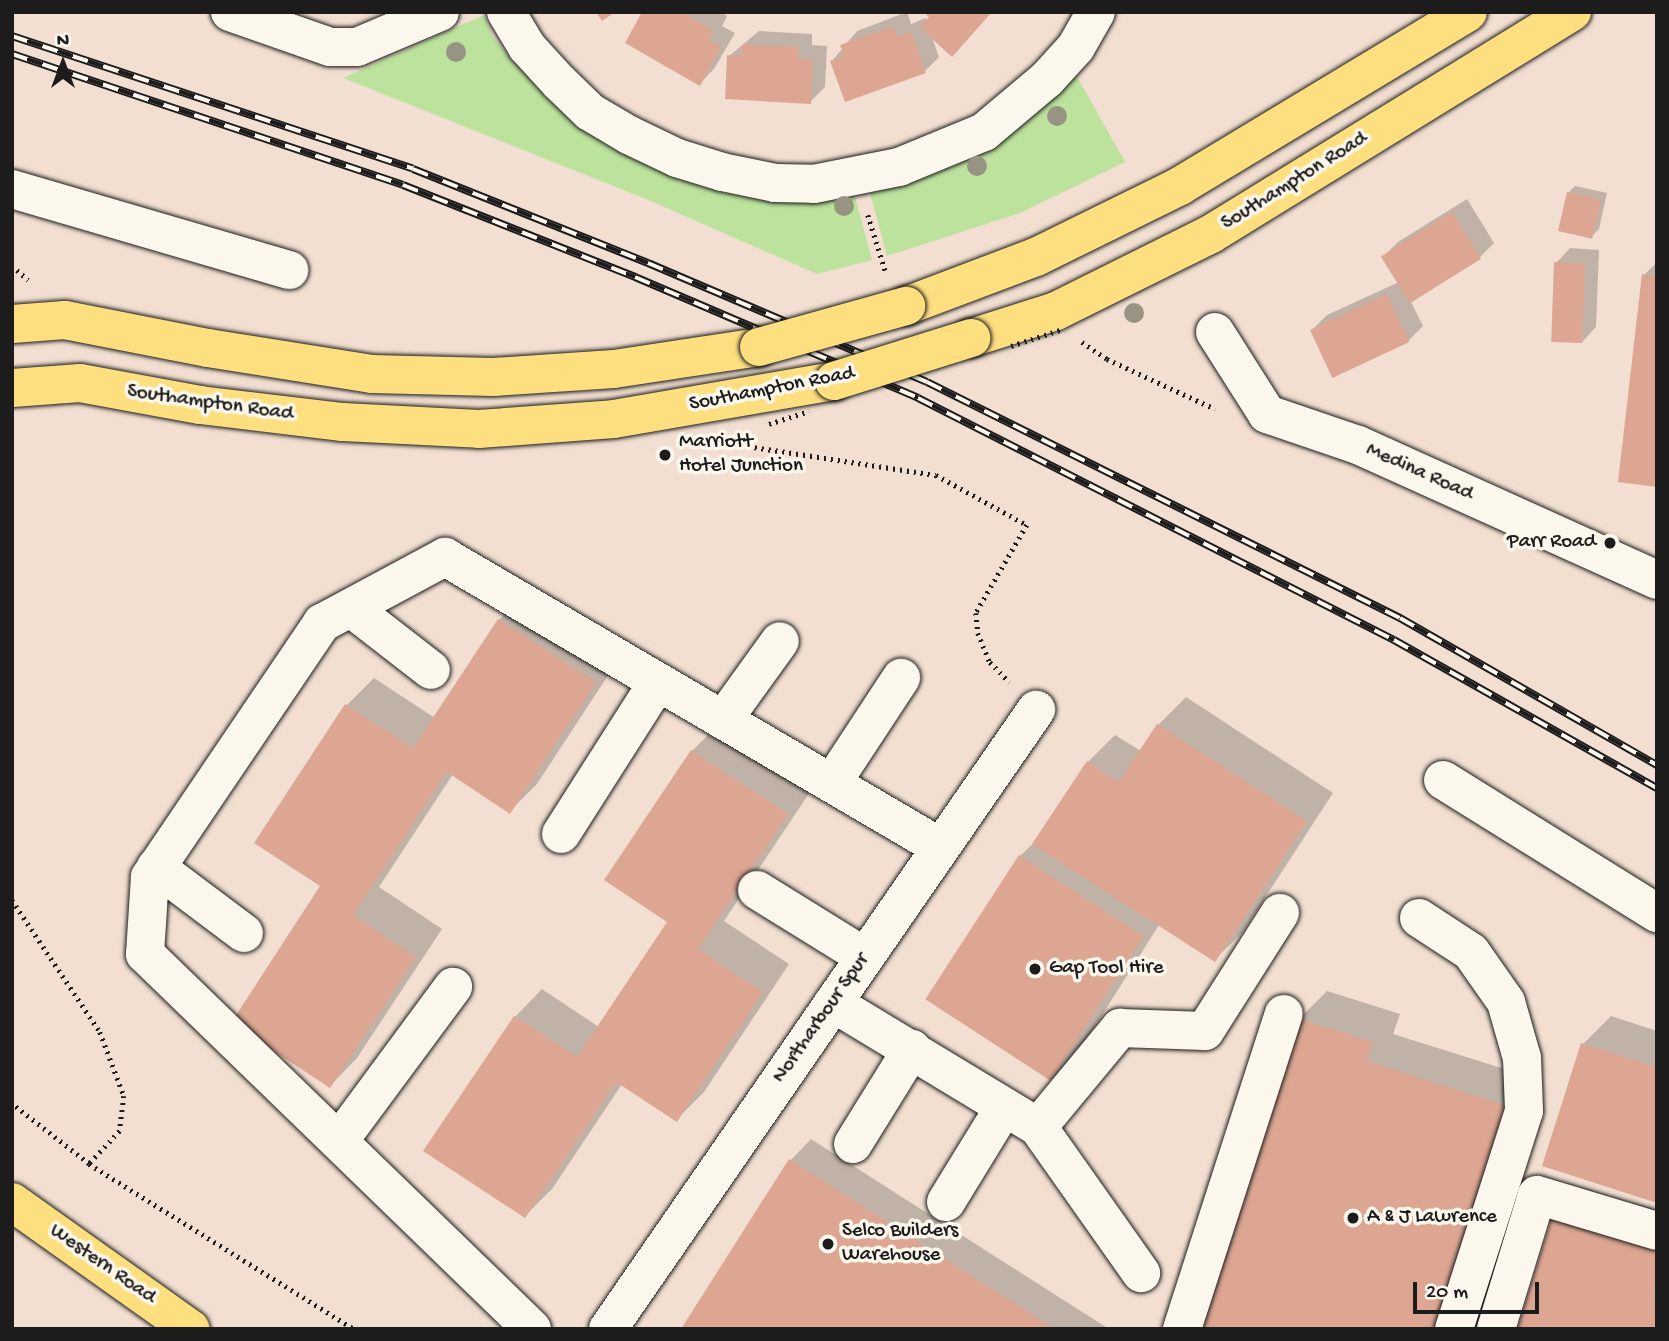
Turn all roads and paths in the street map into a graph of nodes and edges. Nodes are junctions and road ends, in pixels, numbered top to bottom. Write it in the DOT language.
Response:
graph roads {
  1 [pos="230,12"];
  2 [pos="440,12"];
  3 [pos="506,12"];
  4 [pos="1096,12"];
  5 [pos="1468,12"];
  6 [pos="1572,12"];
  7 [pos="12,189"];
  8 [pos="868,214"];
  9 [pos="880,261"];
  10 [pos="289,270"];
  11 [pos="12,324"];
  12 [pos="1063,330"];
  13 [pos="1214,332"];
  14 [pos="12,388"];
  15 [pos="1267,414"];
  16 [pos="716,441"];
  17 [pos="1657,580"];
  18 [pos="351,608"];
  19 [pos="780,641"];
  20 [pos="431,670"];
  21 [pos="901,678"];
  22 [pos="657,682"];
  23 [pos="1035,710"];
  24 [pos="723,720"];
  25 [pos="1443,780"];
  26 [pos="832,783"];
  27 [pos="561,834"];
  28 [pos="940,846"];
  29 [pos="156,867"];
  30 [pos="757,890"];
  31 [pos="12,900"];
  32 [pos="1280,913"];
  33 [pos="1657,913"];
  34 [pos="1419,918"];
  35 [pos="244,933"];
  36 [pos="864,957"];
  37 [pos="453,987"];
  38 [pos="833,1003"];
  39 [pos="1284,1014"];
  40 [pos="912,1049"];
  41 [pos="12,1104"];
  42 [pos="1003,1109"];
  43 [pos="1038,1127"];
  44 [pos="339,1141"];
  45 [pos="852,1144"];
  46 [pos="89,1164"];
  47 [pos="12,1202"];
  48 [pos="946,1202"];
  49 [pos="1657,1231"];
  50 [pos="1141,1273"];
  51 [pos="191,1329"];
  52 [pos="355,1329"];
  53 [pos="533,1329"];
  54 [pos="608,1329"];
  55 [pos="1182,1329"];
  56 [pos="1454,1329"];
  57 [pos="1496,1329"];
  1 -- 2 [label="street"];
  3 -- 4 [label="street"];
  5 -- 11 [label="main road, bridge"];
  6 -- 14 [label="main road, Southampton Road, bridge"];
  7 -- 10 [label="street"];
  8 -- 9 [label="path"];
  12 -- 15 [label="path"];
  13 -- 15 [label="street"];
  15 -- 17 [label="street, Medina Road"];
  16 -- 23 [label="path"];
  18 -- 20 [label="street"];
  18 -- 22 [label="street"];
  18 -- 29 [label="street"];
  19 -- 24 [label="street"];
  21 -- 26 [label="street"];
  22 -- 24 [label="street"];
  22 -- 27 [label="street"];
  23 -- 28 [label="street, Northarbour Spur"];
  24 -- 26 [label="street"];
  25 -- 33 [label="street"];
  26 -- 28 [label="street"];
  28 -- 36 [label="street, Northarbour Spur"];
  29 -- 35 [label="street"];
  29 -- 44 [label="street"];
  30 -- 36 [label="street"];
  31 -- 46 [label="path"];
  32 -- 43 [label="street"];
  34 -- 56 [label="street"];
  36 -- 38 [label="street, Northarbour Spur"];
  37 -- 44 [label="street"];
  38 -- 40 [label="street"];
  38 -- 54 [label="street, Northarbour Spur"];
  39 -- 55 [label="street"];
  40 -- 42 [label="street"];
  40 -- 45 [label="street"];
  41 -- 46 [label="path"];
  42 -- 43 [label="street"];
  42 -- 48 [label="street"];
  43 -- 50 [label="street"];
  44 -- 53 [label="street"];
  46 -- 52 [label="path"];
  47 -- 51 [label="main road, Western Road"];
  49 -- 57 [label="street"];
}
